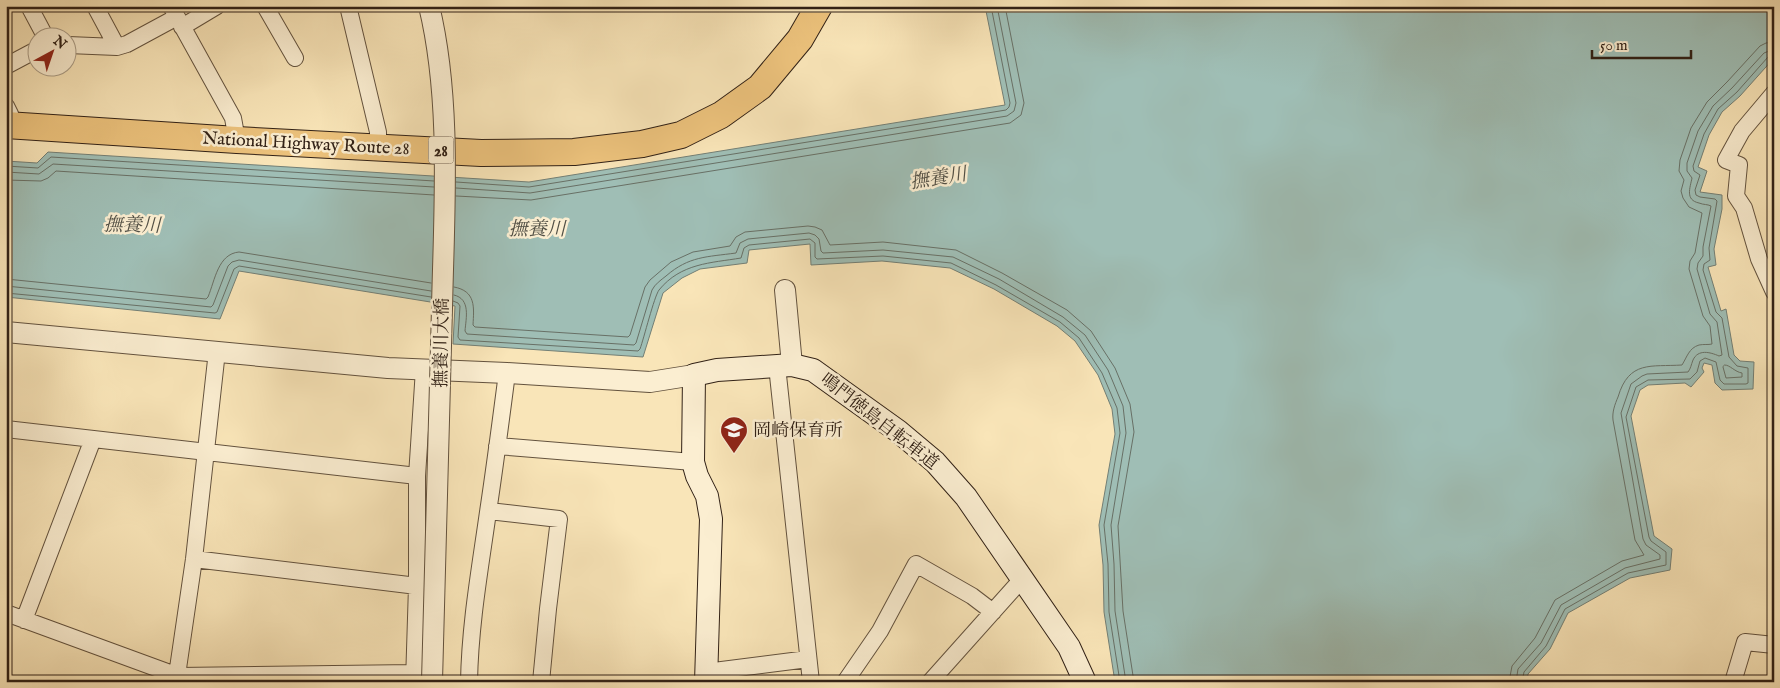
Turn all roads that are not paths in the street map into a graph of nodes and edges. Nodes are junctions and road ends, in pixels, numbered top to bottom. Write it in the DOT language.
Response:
graph roads {
  1 [pos="29,6"];
  2 [pos="95,6"];
  3 [pos="217,6"];
  4 [pos="265,6"];
  5 [pos="348,6"];
  6 [pos="429,6"];
  7 [pos="819,6"];
  8 [pos="177,17"];
  9 [pos="41,28"];
  10 [pos="78,45"];
  11 [pos="117,47"];
  12 [pos="28,54"];
  13 [pos="295,58"];
  14 [pos="6,66"];
  15 [pos="1774,93"];
  16 [pos="9,119"];
  17 [pos="237,140"];
  18 [pos="378,146"];
  19 [pos="785,290"];
  20 [pos="1774,292"];
  21 [pos="6,332"];
  22 [pos="217,351"];
  23 [pos="785,365"];
  24 [pos="424,369"];
  25 [pos="507,373"];
  26 [pos="694,375"];
  27 [pos="6,429"];
  28 [pos="93,439"];
  29 [pos="497,446"];
  30 [pos="206,452"];
  31 [pos="693,462"];
  32 [pos="417,476"];
  33 [pos="488,511"];
  34 [pos="194,559"];
  35 [pos="1022,579"];
  36 [pos="417,586"];
  37 [pos="993,612"];
  38 [pos="6,613"];
  39 [pos="24,620"];
  40 [pos="1774,645"];
  41 [pos="808,659"];
  42 [pos="414,677"];
  43 [pos="706,677"];
  44 [pos="177,679"];
  45 [pos="1081,680"];
  46 [pos="432,682"];
  47 [pos="469,682"];
  48 [pos="542,682"];
  49 [pos="811,682"];
  50 [pos="845,682"];
  51 [pos="930,682"];
  52 [pos="1733,682"];
  1 -- 9 [label="street"];
  2 -- 11 [label="street"];
  3 -- 8 [label="street"];
  4 -- 13 [label="street"];
  5 -- 18 [label="street"];
  6 -- 46 [label="street, 撫養川大橋, bridge"];
  7 -- 18 [label="highway, National Highway Route 28 / 28"];
  8 -- 11 [label="street"];
  8 -- 17 [label="street"];
  10 -- 11 [label="street"];
  12 -- 14 [label="street"];
  15 -- 20 [label="street"];
  16 -- 17 [label="highway, National Highway Route 28 / 28"];
  17 -- 18 [label="highway, National Highway Route 28 / 28"];
  19 -- 23 [label="street"];
  21 -- 22 [label="street"];
  22 -- 24 [label="street"];
  22 -- 30 [label="street"];
  23 -- 26 [label="main road, 鳴門徳島自転車道"];
  23 -- 35 [label="main road, 鳴門徳島自転車道"];
  23 -- 41 [label="street"];
  24 -- 25 [label="street"];
  24 -- 32 [label="street"];
  25 -- 26 [label="street"];
  25 -- 29 [label="street"];
  26 -- 31 [label="main road"];
  27 -- 28 [label="street"];
  28 -- 30 [label="street"];
  28 -- 39 [label="street"];
  29 -- 31 [label="street"];
  29 -- 33 [label="street"];
  30 -- 32 [label="street"];
  30 -- 34 [label="street"];
  31 -- 43 [label="main road"];
  32 -- 36 [label="street"];
  33 -- 47 [label="street"];
  33 -- 48 [label="street"];
  34 -- 36 [label="street"];
  34 -- 44 [label="street"];
  35 -- 37 [label="street"];
  35 -- 45 [label="main road, 鳴門徳島自転車道"];
  36 -- 42 [label="street"];
  37 -- 50 [label="street"];
  37 -- 51 [label="street"];
  38 -- 39 [label="street"];
  39 -- 44 [label="street"];
  40 -- 52 [label="street"];
  41 -- 43 [label="street"];
  41 -- 49 [label="street"];
  42 -- 44 [label="street"];
}
